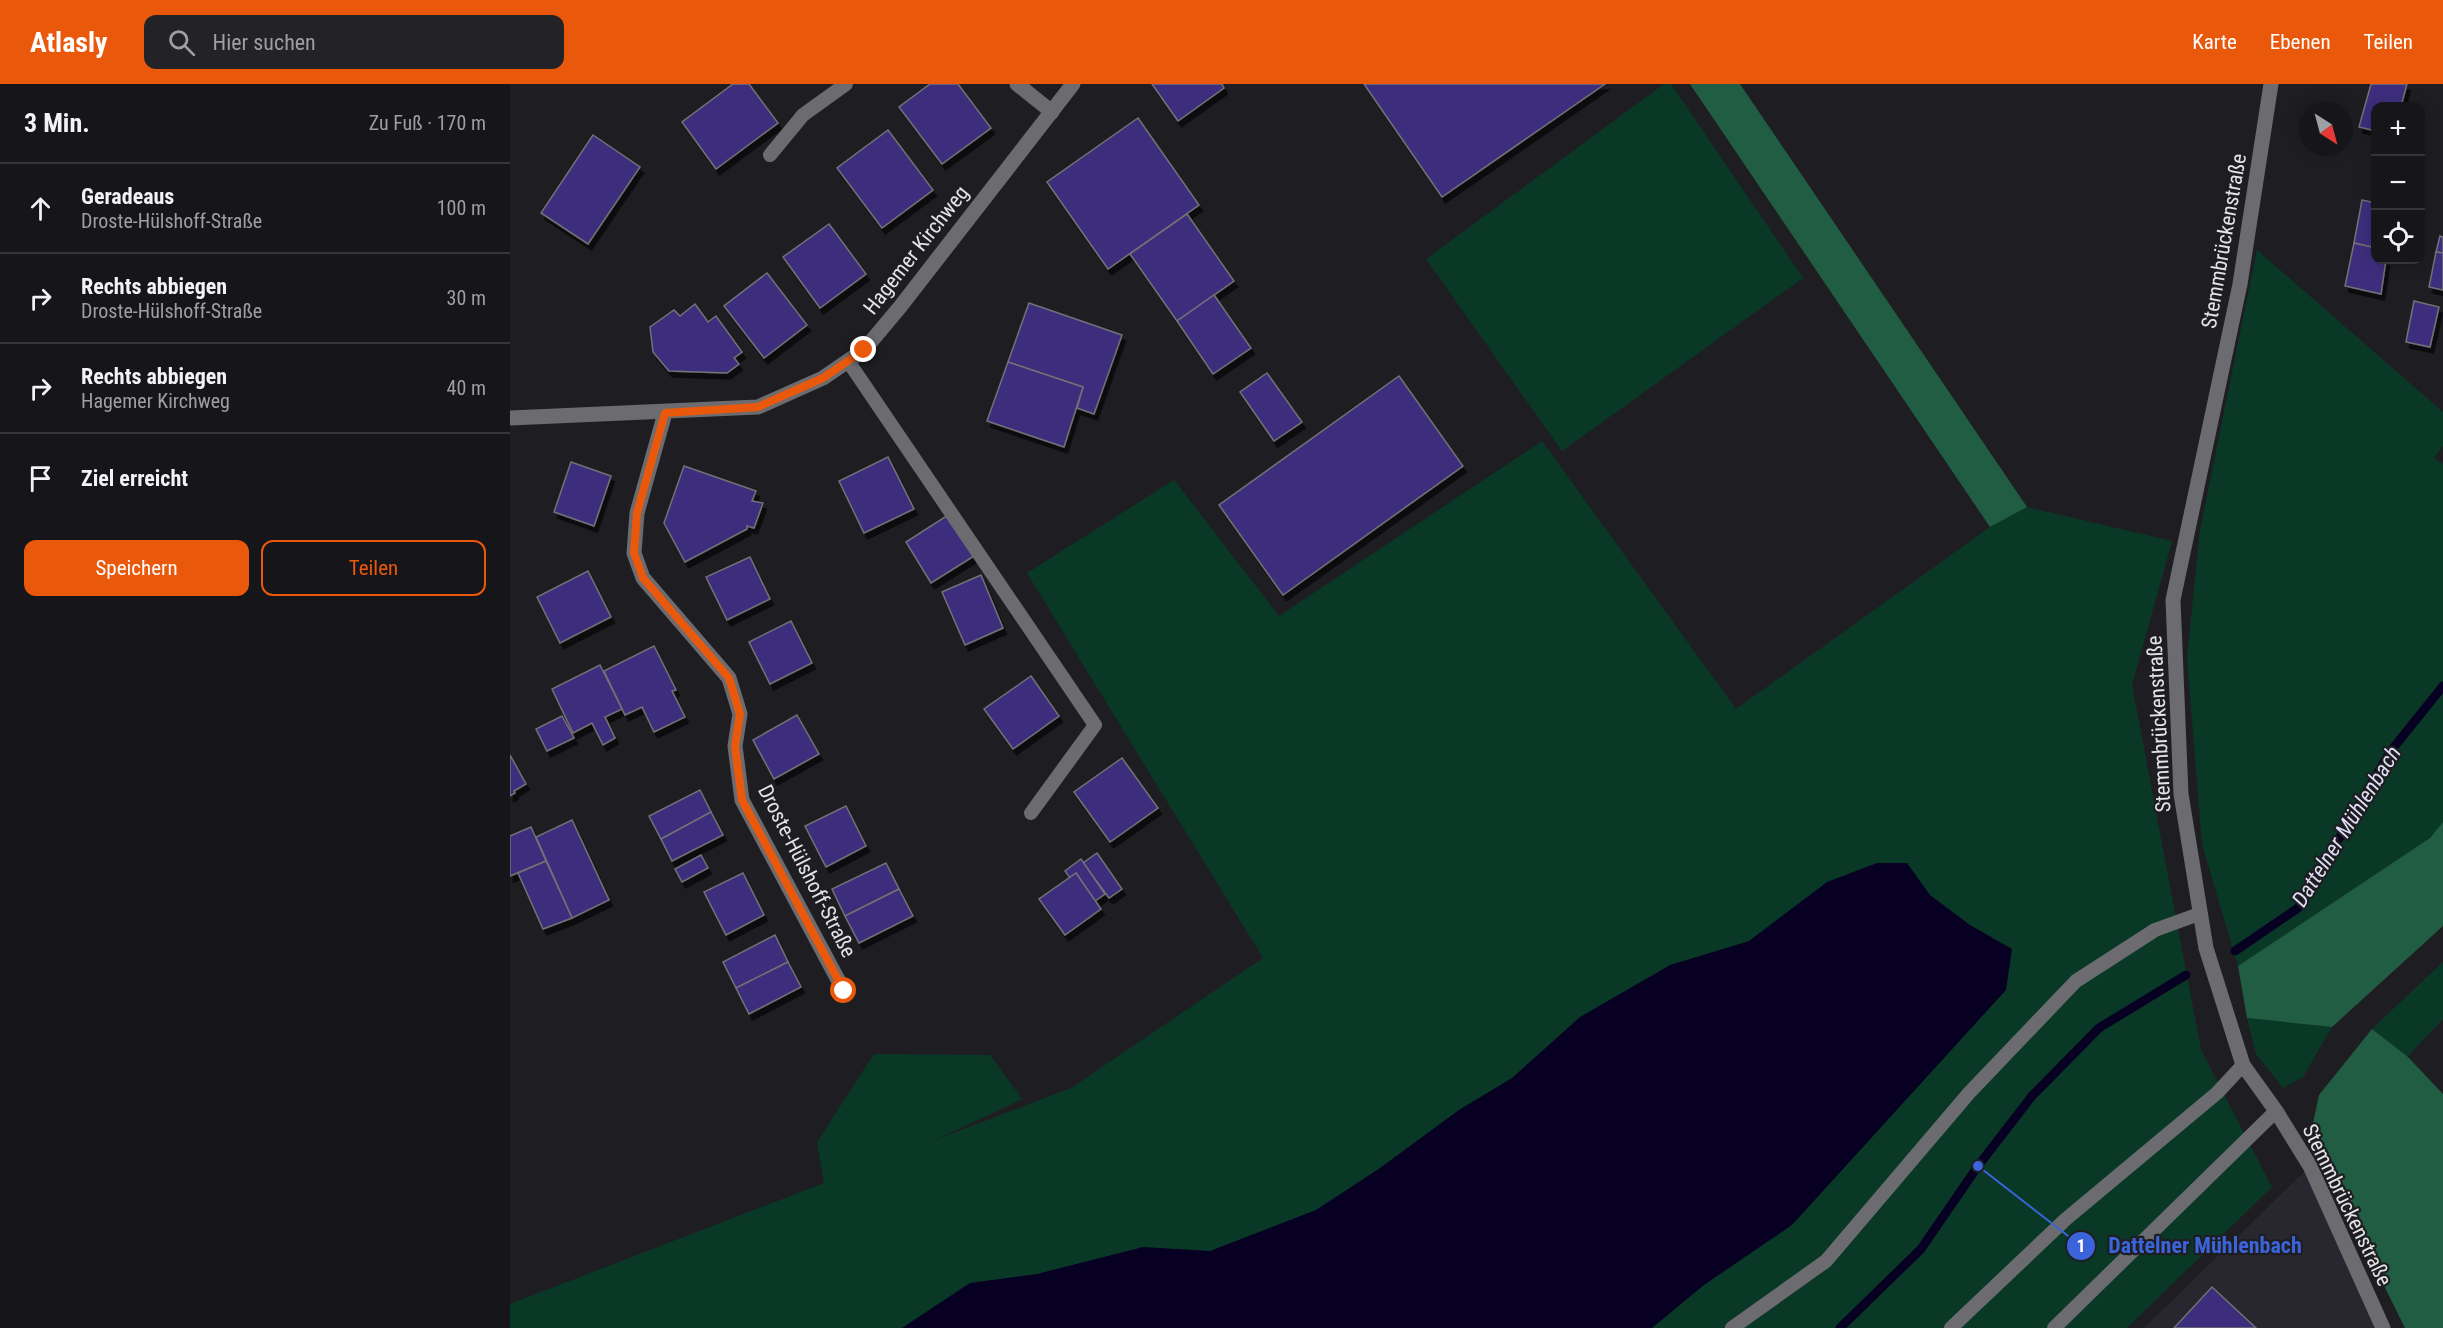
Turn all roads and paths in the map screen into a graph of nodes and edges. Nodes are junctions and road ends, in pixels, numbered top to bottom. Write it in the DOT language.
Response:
graph roads {
  1 [pos="846,84"];
  2 [pos="1017,84"];
  3 [pos="1073,84"];
  4 [pos="2271,84"];
  5 [pos="1052,111"];
  6 [pos="770,155"];
  7 [pos="848,361"];
  8 [pos="665,413"];
  9 [pos="510,418"];
  10 [pos="1031,813"];
  11 [pos="2199,914"];
  12 [pos="844,991"];
  13 [pos="2243,1065"];
  14 [pos="2276,1111"];
  15 [pos="1732,1328"];
  16 [pos="1952,1328"];
  17 [pos="2054,1328"];
  18 [pos="2383,1328"];
  1 -- 6 [label="lane"];
  2 -- 5 [label="street"];
  3 -- 5 [label="street, Hagemer Kirchweg"];
  4 -- 11 [label="street, Stemmbrückenstraße"];
  5 -- 7 [label="street, Hagemer Kirchweg"];
  7 -- 8 [label="street, Hagemer Kirchweg"];
  7 -- 10 [label="lane"];
  8 -- 9 [label="street, Hagemer Kirchweg"];
  8 -- 12 [label="street, Droste-Hülshoff-Straße"];
  11 -- 13 [label="street, Stemmbrückenstraße"];
  11 -- 15 [label="lane"];
  13 -- 14 [label="street, Stemmbrückenstraße"];
  13 -- 16 [label="lane"];
  14 -- 17 [label="lane"];
  14 -- 18 [label="street, Stemmbrückenstraße"];
}
